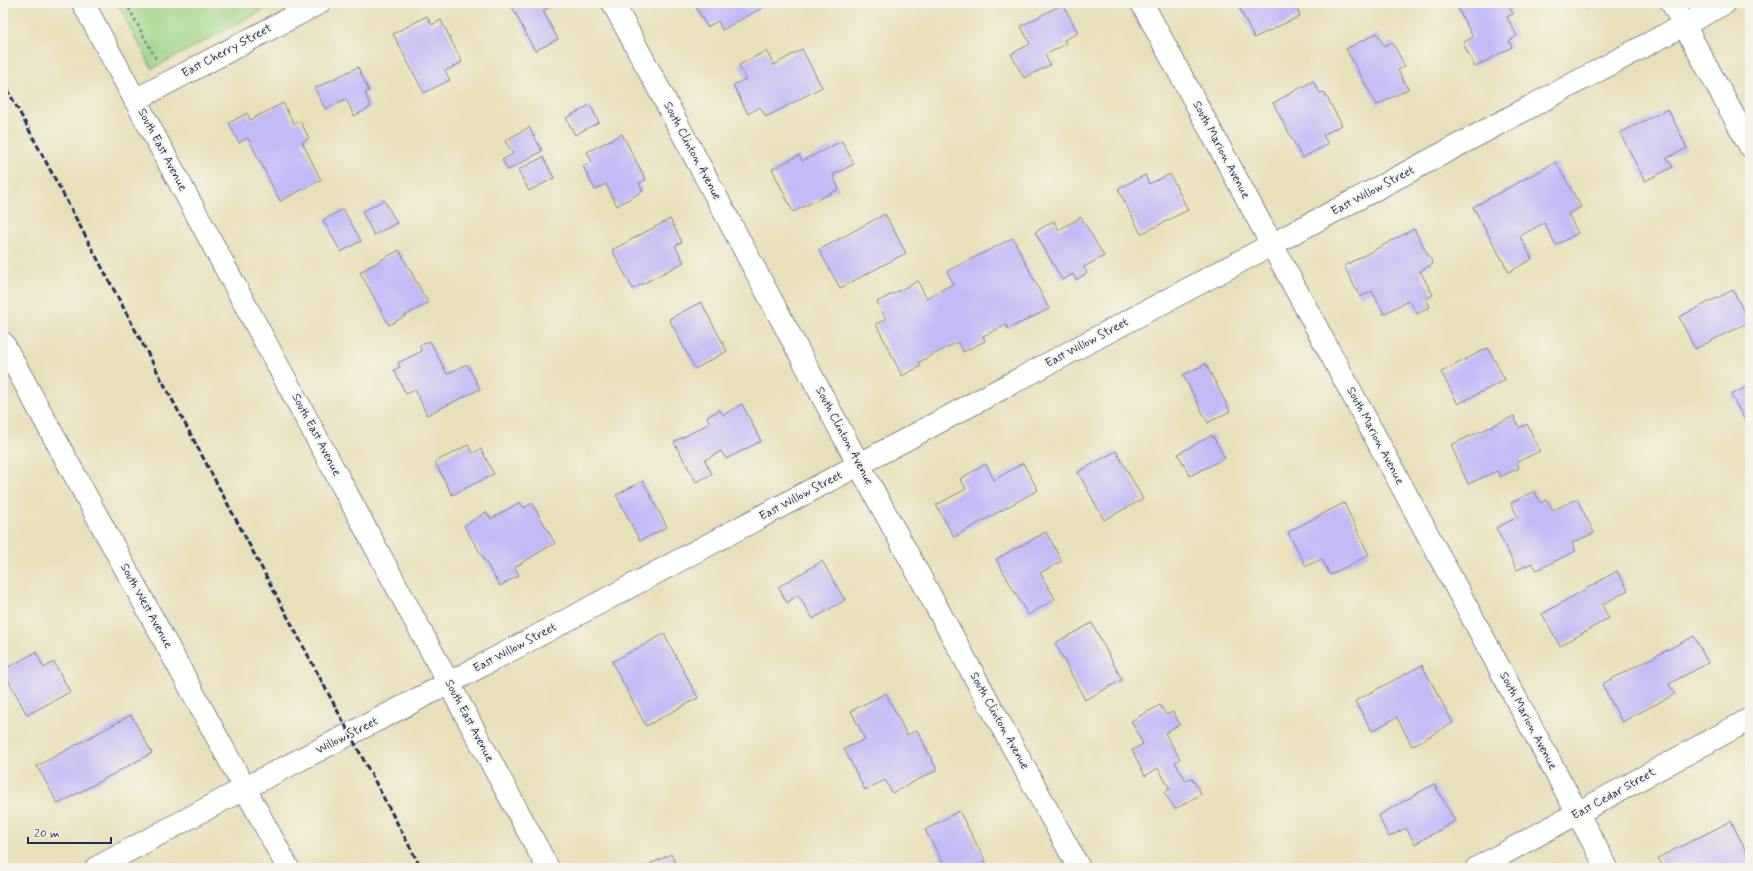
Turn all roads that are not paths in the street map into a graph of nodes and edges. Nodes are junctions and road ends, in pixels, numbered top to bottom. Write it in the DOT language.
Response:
graph roads {
  1 [pos="84,3"];
  2 [pos="319,3"];
  3 [pos="613,3"];
  4 [pos="1142,3"];
  5 [pos="1672,3"];
  6 [pos="1725,3"];
  7 [pos="1684,25"];
  8 [pos="135,100"];
  9 [pos="1750,146"];
  10 [pos="1272,245"];
  11 [pos="3,343"];
  12 [pos="859,465"];
  13 [pos="449,683"];
  14 [pos="1750,719"];
  15 [pos="245,788"];
  16 [pos="1578,813"];
  17 [pos="96,868"];
  18 [pos="288,868"];
  19 [pos="548,868"];
  20 [pos="1079,868"];
  21 [pos="1477,868"];
  22 [pos="1607,868"];
  1 -- 8 [label="street, South East Avenue"];
  2 -- 8 [label="street, East Cherry Street"];
  3 -- 12 [label="street, South Clinton Avenue"];
  4 -- 10 [label="street, South Marion Avenue"];
  5 -- 7 [label="street"];
  6 -- 7 [label="street, East Willow Street"];
  7 -- 9 [label="street"];
  7 -- 10 [label="street, East Willow Street"];
  8 -- 13 [label="street, South East Avenue"];
  10 -- 12 [label="street, East Willow Street"];
  10 -- 16 [label="street, South Marion Avenue"];
  11 -- 15 [label="street, South West Avenue"];
  12 -- 13 [label="street, East Willow Street"];
  12 -- 20 [label="street, South Clinton Avenue"];
  13 -- 15 [label="street, Willow Street"];
  13 -- 19 [label="street, South East Avenue"];
  14 -- 16 [label="street, East Cedar Street"];
  15 -- 17 [label="street, Willow Street"];
  15 -- 18 [label="street, South West Avenue"];
  16 -- 21 [label="street, East Cedar Street"];
  16 -- 22 [label="street, South Marion Avenue"];
}
